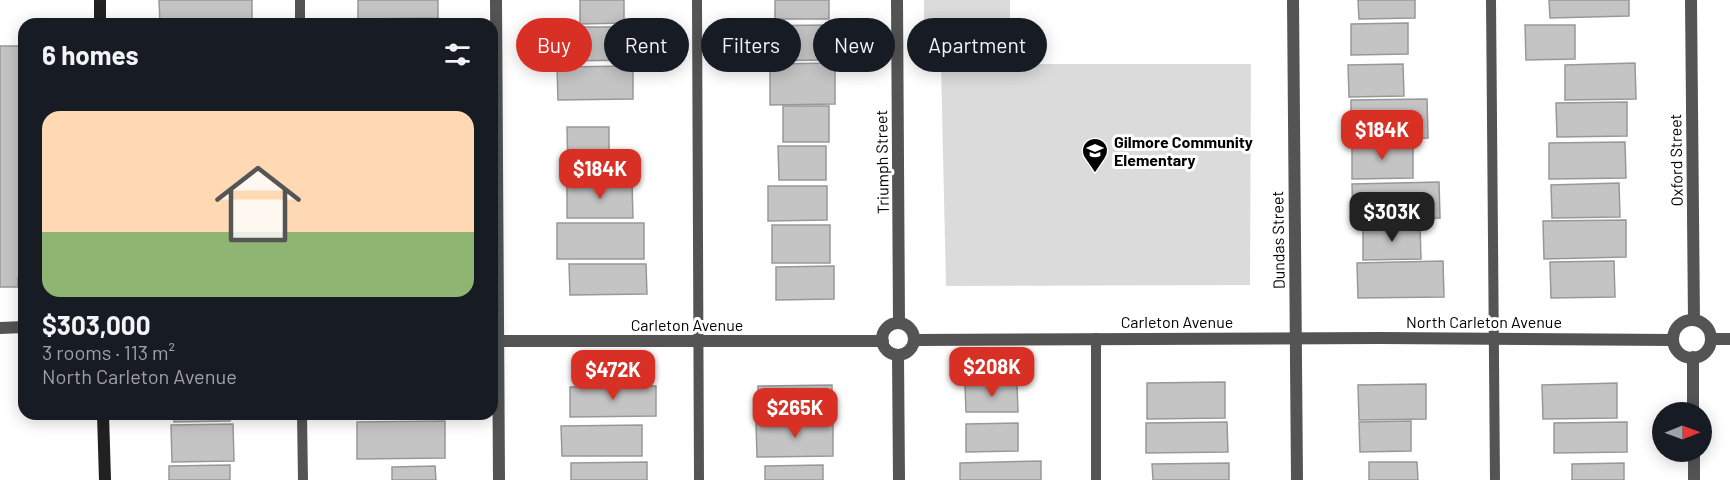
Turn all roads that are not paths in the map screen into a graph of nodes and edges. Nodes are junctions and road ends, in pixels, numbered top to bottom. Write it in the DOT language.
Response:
graph roads {
  1 [pos="100,0"];
  2 [pos="300,0"];
  3 [pos="496,0"];
  4 [pos="697,0"];
  5 [pos="897,0"];
  6 [pos="1293,0"];
  7 [pos="1491,0"];
  8 [pos="1691,0"];
  9 [pos="100,18"];
  10 [pos="300,18"];
  11 [pos="496,18"];
  12 [pos="1694,320"];
  13 [pos="900,323"];
  14 [pos="18,327"];
  15 [pos="0,328"];
  16 [pos="1096,338"];
  17 [pos="1296,338"];
  18 [pos="1494,338"];
  19 [pos="1712,339"];
  20 [pos="1730,339"];
  21 [pos="915,340"];
  22 [pos="1673,340"];
  23 [pos="498,341"];
  24 [pos="883,341"];
  25 [pos="698,342"];
  26 [pos="898,356"];
  27 [pos="1693,357"];
  28 [pos="1694,402"];
  29 [pos="104,420"];
  30 [pos="302,420"];
  31 [pos="497,420"];
  32 [pos="1694,462"];
  33 [pos="105,480"];
  34 [pos="303,480"];
  35 [pos="499,480"];
  36 [pos="699,480"];
  37 [pos="898,480"];
  38 [pos="1096,480"];
  39 [pos="1297,480"];
  40 [pos="1495,480"];
  41 [pos="1694,480"];
  1 -- 9 [label="street"];
  2 -- 10 [label="lane"];
  3 -- 11 [label="street"];
  4 -- 25 [label="lane"];
  5 -- 13 [label="street, Triumph Street"];
  6 -- 17 [label="street, Dundas Street"];
  7 -- 18 [label="lane"];
  8 -- 12 [label="street, Oxford Street"];
  12 -- 19 [label="street"];
  12 -- 22 [label="street"];
  13 -- 21 [label="street"];
  13 -- 24 [label="street"];
  14 -- 15 [label="street"];
  16 -- 17 [label="street, Carleton Avenue"];
  16 -- 21 [label="street, Carleton Avenue"];
  16 -- 38 [label="lane"];
  17 -- 18 [label="street, North Carleton Avenue"];
  17 -- 39 [label="street, Dundas Street"];
  18 -- 22 [label="street, North Carleton Avenue"];
  18 -- 40 [label="lane"];
  19 -- 20 [label="street"];
  19 -- 27 [label="street"];
  21 -- 26 [label="street"];
  22 -- 27 [label="street"];
  23 -- 25 [label="street, Carleton Avenue"];
  24 -- 25 [label="street, Carleton Avenue"];
  24 -- 26 [label="street"];
  25 -- 36 [label="lane"];
  26 -- 37 [label="street"];
  27 -- 28 [label="street"];
  29 -- 33 [label="street"];
  30 -- 34 [label="lane"];
  31 -- 35 [label="street"];
  32 -- 41 [label="street"];
}
